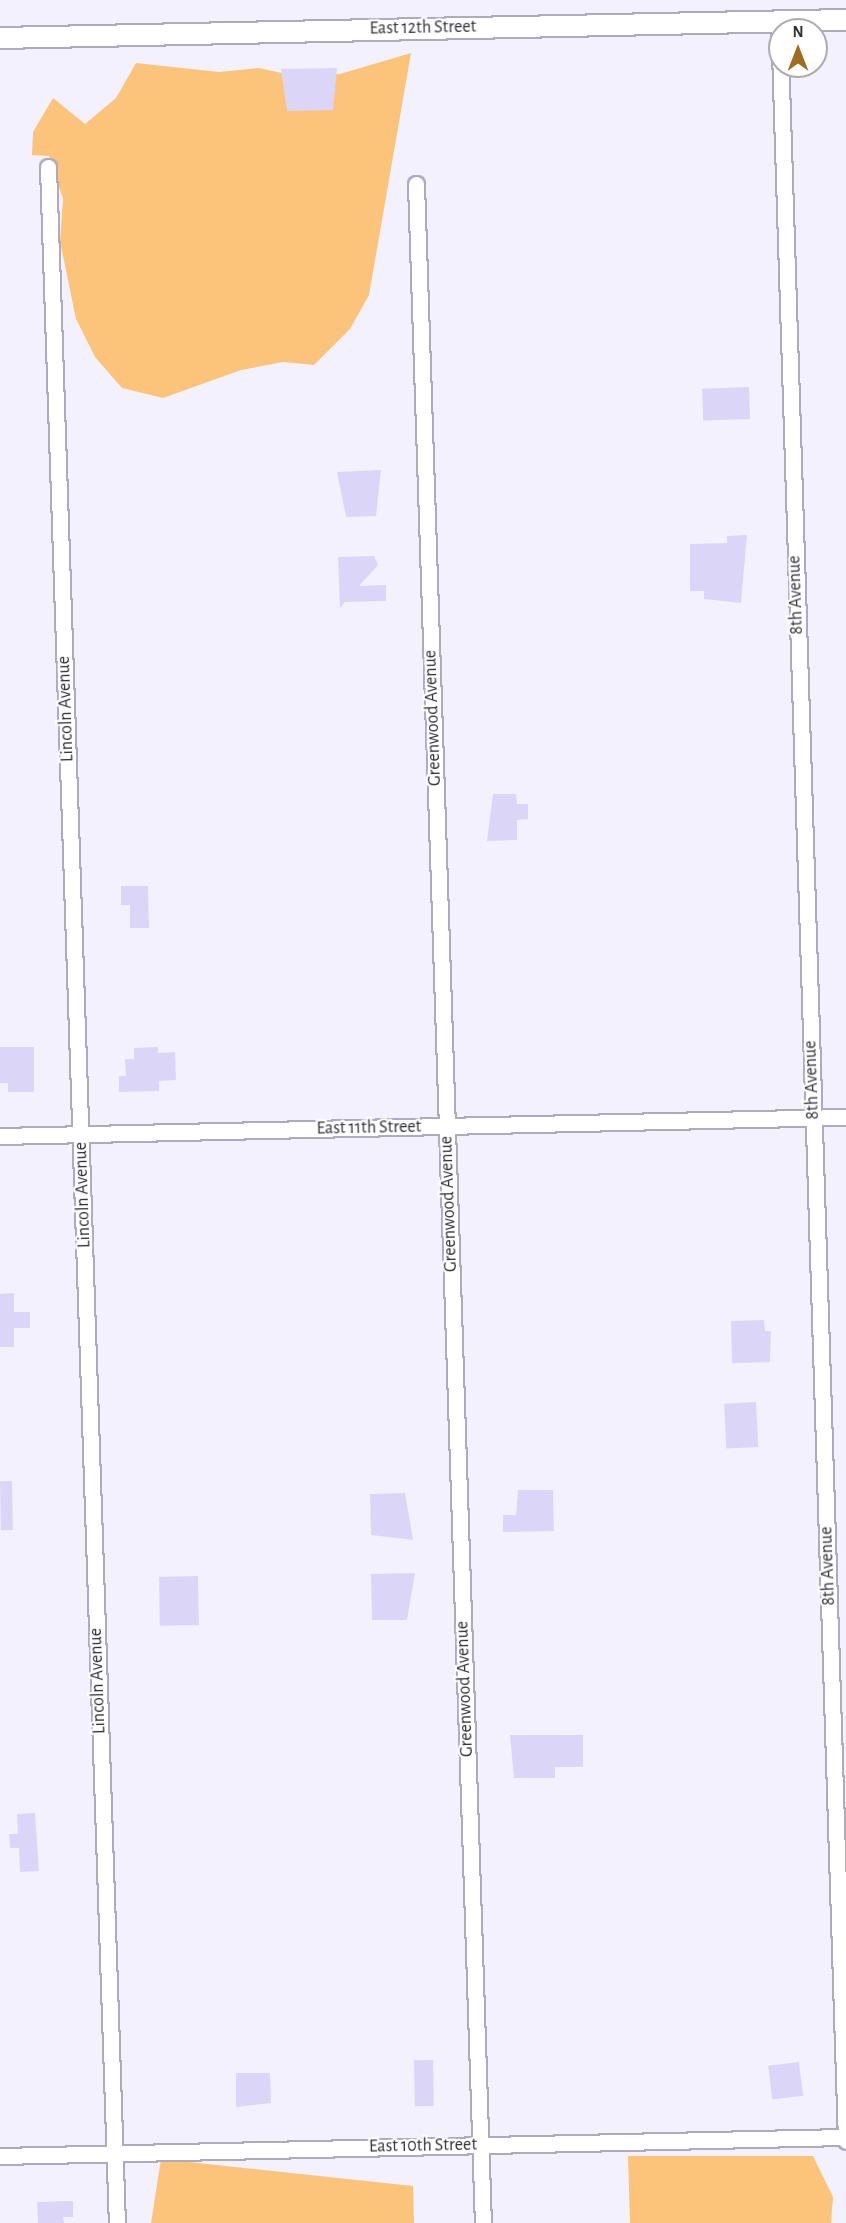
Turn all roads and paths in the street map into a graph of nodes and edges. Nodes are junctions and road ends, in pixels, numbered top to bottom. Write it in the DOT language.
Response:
graph roads {
  1 [pos="768,20"];
  2 [pos="828,20"];
  3 [pos="846,20"];
  4 [pos="0,38"];
  5 [pos="780,78"];
  6 [pos="48,167"];
  7 [pos="416,184"];
  8 [pos="846,1117"];
  9 [pos="813,1118"];
  10 [pos="447,1126"];
  11 [pos="81,1134"];
  12 [pos="0,1136"];
  13 [pos="846,2138"];
  14 [pos="481,2145"];
  15 [pos="115,2153"];
  16 [pos="0,2156"];
  17 [pos="117,2223"];
  18 [pos="483,2223"];
  1 -- 4 [label="street, East 12th Street"];
  2 -- 3 [label="street, East 12th Street"];
  5 -- 9 [label="street, 8th Avenue"];
  6 -- 11 [label="street, Lincoln Avenue"];
  7 -- 10 [label="street, Greenwood Avenue"];
  8 -- 9 [label="street, East 11th Street"];
  9 -- 10 [label="street, East 11th Street"];
  9 -- 13 [label="street, 8th Avenue"];
  10 -- 11 [label="street, East 11th Street"];
  10 -- 14 [label="street, Greenwood Avenue"];
  11 -- 12 [label="street, East 11th Street"];
  11 -- 15 [label="street, Lincoln Avenue"];
  13 -- 14 [label="street, East 10th Street"];
  14 -- 15 [label="street, East 10th Street"];
  14 -- 18 [label="street, Greenwood Avenue"];
  15 -- 16 [label="street, East 10th Street"];
  15 -- 17 [label="street, Lincoln Avenue"];
}
